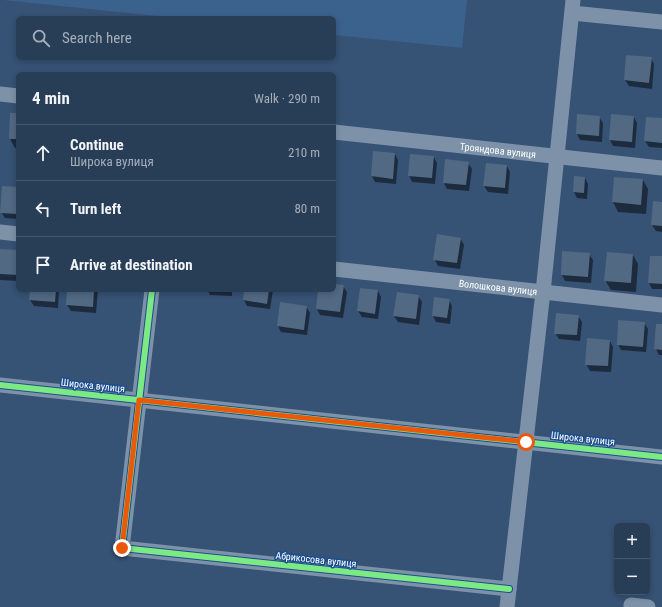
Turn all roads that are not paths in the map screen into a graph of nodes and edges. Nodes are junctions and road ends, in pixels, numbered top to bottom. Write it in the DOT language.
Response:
graph roads {
  1 [pos="573,6"];
  2 [pos="662,22"];
  3 [pos="0,94"];
  4 [pos="16,96"];
  5 [pos="336,132"];
  6 [pos="557,157"];
  7 [pos="662,168"];
  8 [pos="0,232"];
  9 [pos="16,234"];
  10 [pos="336,269"];
  11 [pos="152,292"];
  12 [pos="543,292"];
  13 [pos="662,306"];
  14 [pos="0,385"];
  15 [pos="139,400"];
  16 [pos="526,442"];
  17 [pos="662,457"];
  18 [pos="509,589"];
  19 [pos="632,605"];
  20 [pos="507,607"];
  21 [pos="648,607"];
  1 -- 2 [label="street"];
  1 -- 6 [label="street"];
  3 -- 4 [label="street"];
  5 -- 6 [label="street, Трояндова вулиця"];
  6 -- 7 [label="street, Трояндова вулиця"];
  6 -- 12 [label="street"];
  8 -- 9 [label="street"];
  10 -- 12 [label="street, Волошкова вулиця"];
  11 -- 15 [label="street"];
  12 -- 13 [label="street, Волошкова вулиця"];
  12 -- 16 [label="street"];
  14 -- 15 [label="street, Широка вулиця"];
  15 -- 16 [label="street, Широка вулиця"];
  15 -- 18 [label="street, Абрикосова вулиця"];
  16 -- 17 [label="street, Широка вулиця"];
  16 -- 18 [label="street"];
  18 -- 20 [label="street"];
  19 -- 21 [label="street"];
}
